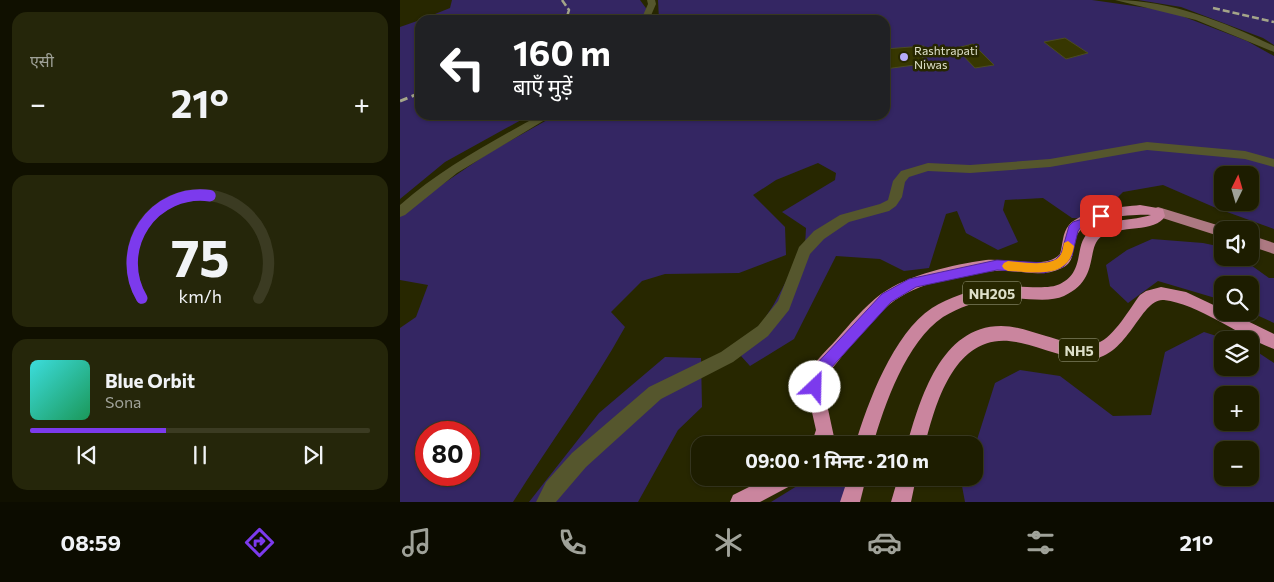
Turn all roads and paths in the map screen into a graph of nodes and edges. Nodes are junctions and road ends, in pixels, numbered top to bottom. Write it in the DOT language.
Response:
graph roads {
  1 [pos="652,0"];
  2 [pos="1119,0"];
  3 [pos="647,15"];
  4 [pos="1274,49"];
  5 [pos="539,120"];
  6 [pos="1274,163"];
  7 [pos="400,212"];
  8 [pos="1158,212"];
  9 [pos="1214,230"];
  10 [pos="1259,243"];
  11 [pos="1274,249"];
  12 [pos="1274,342"];
  13 [pos="825,436"];
  14 [pos="866,436"];
  15 [pos="919,436"];
  16 [pos="770,486"];
  17 [pos="855,486"];
  18 [pos="905,486"];
  19 [pos="546,502"];
  20 [pos="740,502"];
  21 [pos="850,502"];
  22 [pos="901,502"];
  1 -- 3 [label="street"];
  2 -- 4 [label="street"];
  5 -- 7 [label="street"];
  6 -- 19 [label="street"];
  8 -- 9 [label="main road"];
  8 -- 13 [label="highway, NH205"];
  8 -- 14 [label="highway, NH205"];
  10 -- 11 [label="main road"];
  12 -- 15 [label="highway, NH5"];
  16 -- 20 [label="highway"];
  17 -- 21 [label="highway"];
  18 -- 22 [label="highway"];
}
